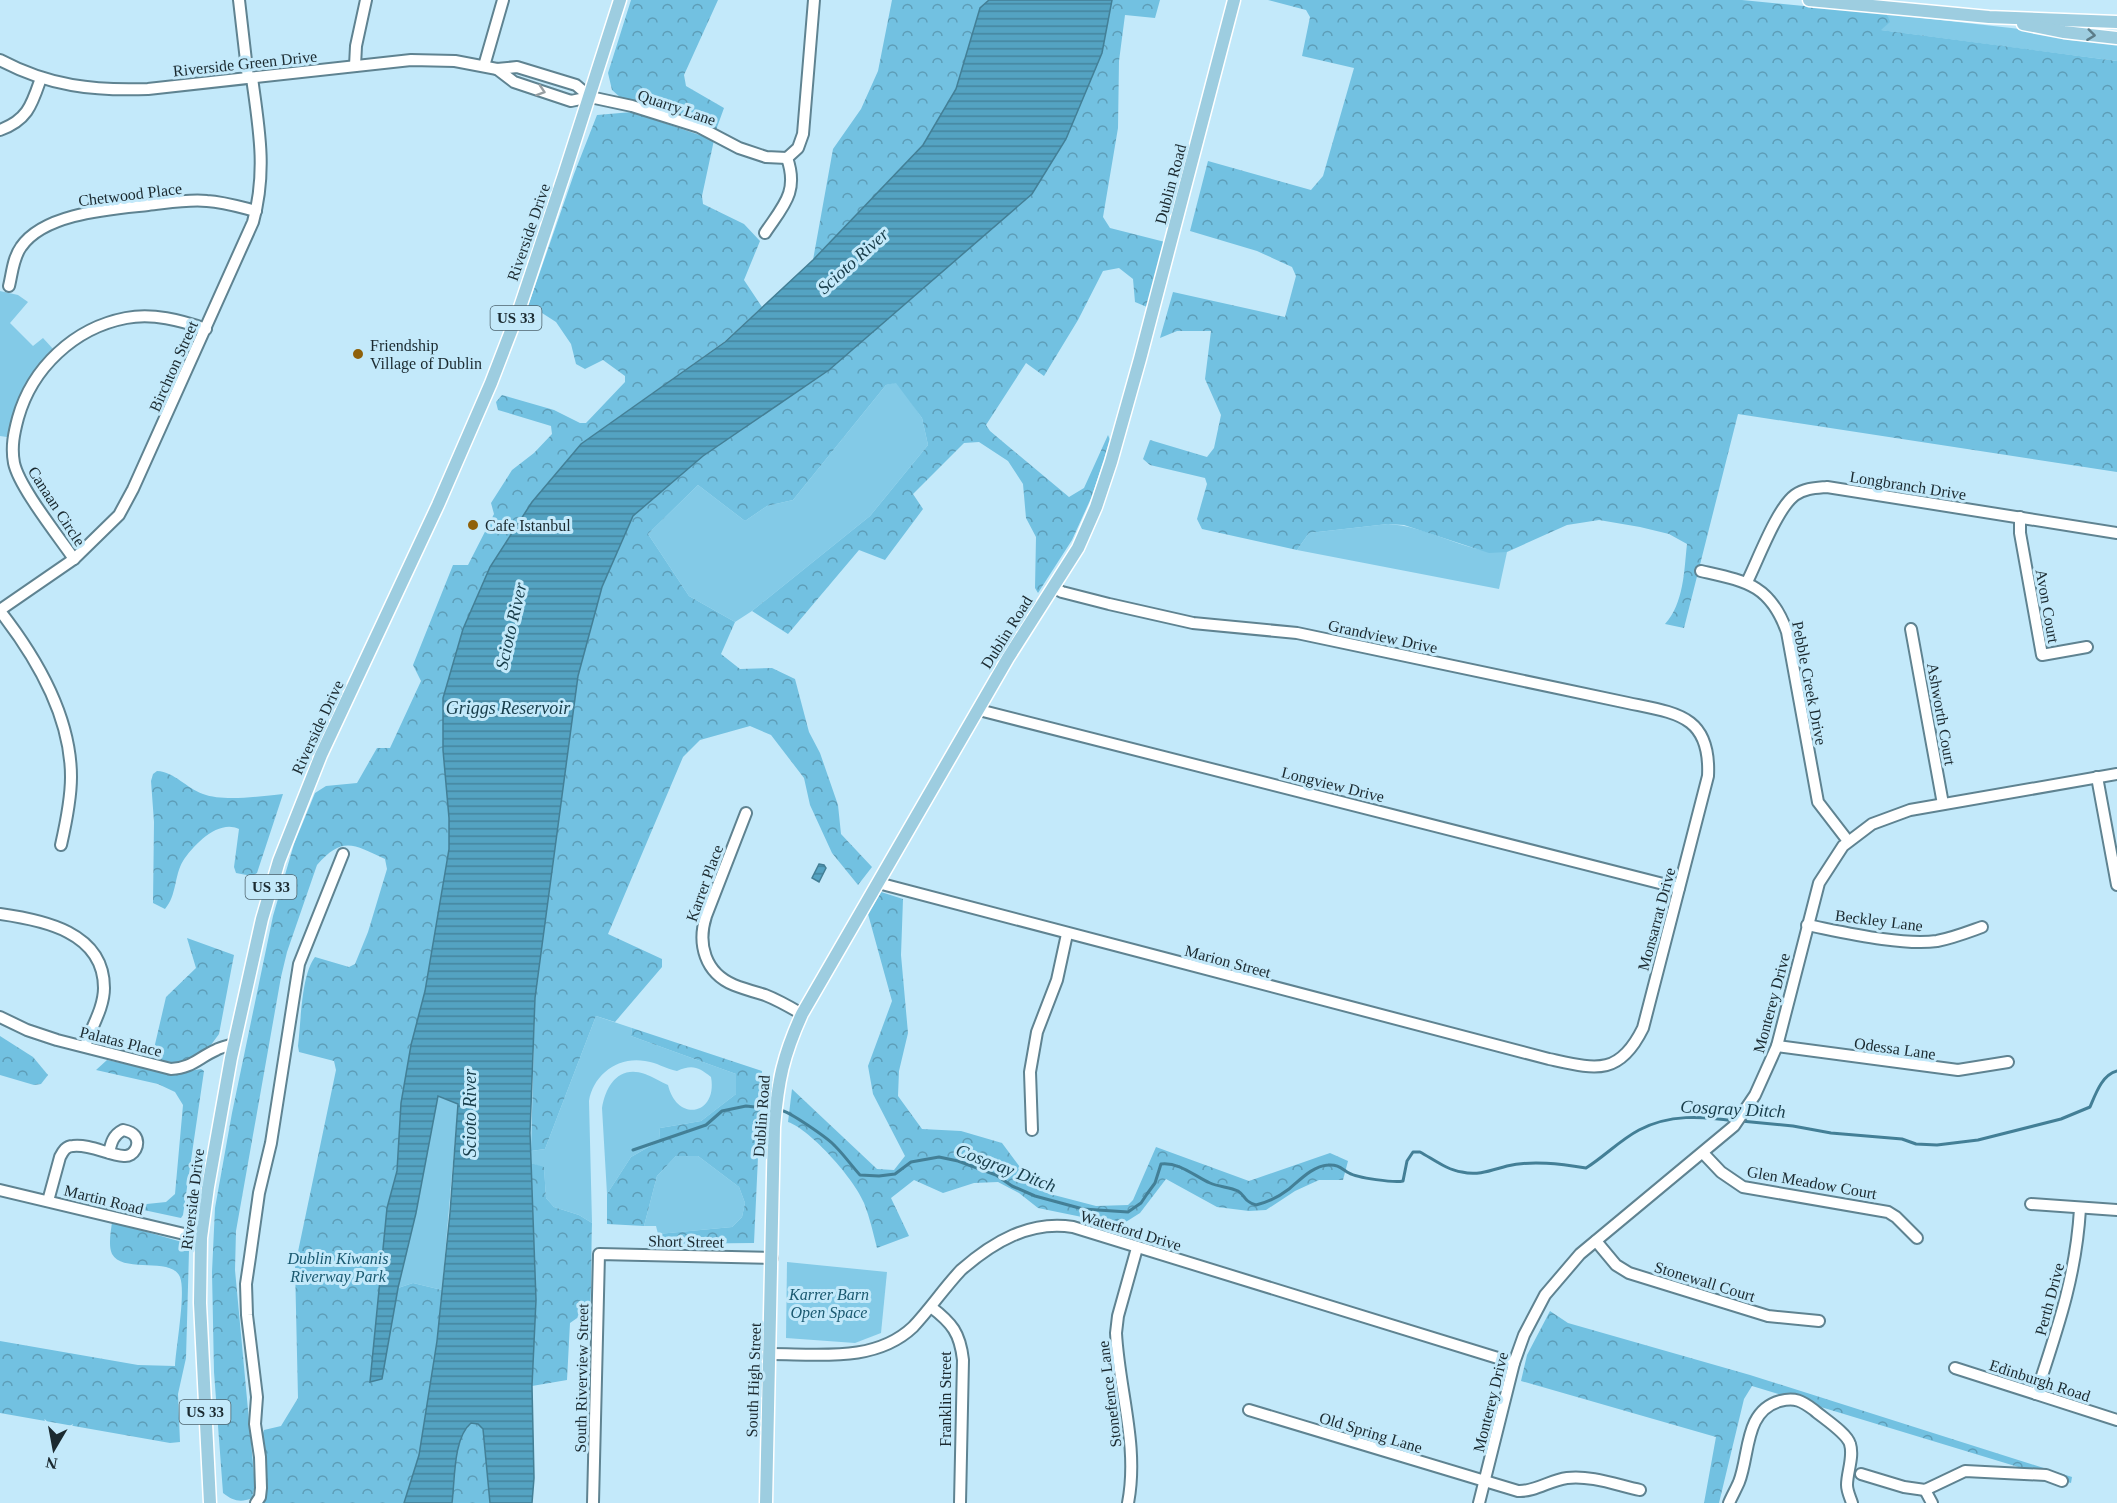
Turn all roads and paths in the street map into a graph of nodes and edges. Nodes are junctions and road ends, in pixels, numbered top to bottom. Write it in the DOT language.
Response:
graph roads {
  1 [pos="238,0"];
  2 [pos="366,0"];
  3 [pos="503,0"];
  4 [pos="620,0"];
  5 [pos="814,0"];
  6 [pos="1234,0"];
  7 [pos="1809,0"];
  8 [pos="1989,17"];
  9 [pos="2117,22"];
  10 [pos="2117,38"];
  11 [pos="0,60"];
  12 [pos="355,66"];
  13 [pos="484,66"];
  14 [pos="497,69"];
  15 [pos="41,78"];
  16 [pos="250,78"];
  17 [pos="590,97"];
  18 [pos="0,130"];
  19 [pos="787,158"];
  20 [pos="256,211"];
  21 [pos="765,233"];
  22 [pos="9,286"];
  23 [pos="206,329"];
  24 [pos="2020,517"];
  25 [pos="2117,533"];
  26 [pos="74,559"];
  27 [pos="1701,571"];
  28 [pos="1747,582"];
  29 [pos="1054,588"];
  30 [pos="0,611"];
  31 [pos="1911,628"];
  32 [pos="2087,647"];
  33 [pos="979,710"];
  34 [pos="1699,731"];
  35 [pos="2117,774"];
  36 [pos="2097,777"];
  37 [pos="1943,804"];
  38 [pos="746,813"];
  39 [pos="1848,841"];
  40 [pos="61,845"];
  41 [pos="343,854"];
  42 [pos="878,884"];
  43 [pos="2117,885"];
  44 [pos="1679,888"];
  45 [pos="0,914"];
  46 [pos="1807,924"];
  47 [pos="1982,927"];
  48 [pos="1067,934"];
  49 [pos="802,1014"];
  50 [pos="0,1017"];
  51 [pos="234,1044"];
  52 [pos="85,1046"];
  53 [pos="1778,1046"];
  54 [pos="2008,1062"];
  55 [pos="1571,1064"];
  56 [pos="1032,1130"];
  57 [pos="109,1153"];
  58 [pos="1703,1153"];
  59 [pos="0,1190"];
  60 [pos="48,1201"];
  61 [pos="2031,1204"];
  62 [pos="2080,1209"];
  63 [pos="2117,1210"];
  64 [pos="201,1238"];
  65 [pos="1917,1238"];
  66 [pos="1596,1241"];
  67 [pos="1137,1248"];
  68 [pos="599,1254"];
  69 [pos="772,1257"];
  70 [pos="931,1307"];
  71 [pos="1819,1321"];
  72 [pos="770,1353"];
  73 [pos="1514,1363"];
  74 [pos="1955,1368"];
  75 [pos="2036,1394"];
  76 [pos="1249,1410"];
  77 [pos="2117,1420"];
  78 [pos="1861,1474"];
  79 [pos="2062,1481"];
  80 [pos="1485,1482"];
  81 [pos="1640,1490"];
  82 [pos="1924,1491"];
  83 [pos="210,1503"];
  84 [pos="256,1503"];
  85 [pos="593,1503"];
  86 [pos="766,1503"];
  87 [pos="960,1503"];
  88 [pos="1128,1503"];
  89 [pos="1479,1503"];
  90 [pos="1729,1503"];
  91 [pos="1852,1503"];
  92 [pos="1932,1503"];
  1 -- 16 [label="street, Birchton Street"];
  2 -- 12 [label="street"];
  3 -- 13 [label="street"];
  4 -- 17 [label="main road, Riverside Drive / US 33"];
  5 -- 19 [label="street"];
  6 -- 29 [label="main road, Dublin Road"];
  7 -- 8 [label="main road"];
  8 -- 9 [label="main road"];
  8 -- 10 [label="main road, one-way"];
  11 -- 15 [label="street, Riverside Green Drive"];
  12 -- 13 [label="street, Riverside Green Drive"];
  12 -- 16 [label="street, Riverside Green Drive"];
  13 -- 14 [label="street, Riverside Green Drive"];
  14 -- 17 [label="street, Riverside Green Drive"];
  14 -- 17 [label="street, Riverside Green Drive, one-way"];
  15 -- 16 [label="street, Riverside Green Drive"];
  15 -- 18 [label="street"];
  16 -- 20 [label="street, Birchton Street"];
  17 -- 19 [label="street, Quarry Lane"];
  17 -- 51 [label="main road, Riverside Drive / US 33"];
  19 -- 21 [label="street"];
  20 -- 22 [label="street, Chetwood Place"];
  20 -- 23 [label="street, Birchton Street"];
  23 -- 26 [label="street, Birchton Street"];
  23 -- 26 [label="street, Canaan Circle"];
  24 -- 25 [label="street, Longbranch Drive"];
  24 -- 28 [label="street, Longbranch Drive"];
  24 -- 32 [label="street, Avon Court"];
  26 -- 30 [label="street, Birchton Street"];
  27 -- 28 [label="street, Pebble Creek Drive"];
  28 -- 39 [label="street, Pebble Creek Drive"];
  29 -- 33 [label="main road, Dublin Road"];
  29 -- 34 [label="street, Grandview Drive"];
  30 -- 40 [label="street"];
  31 -- 37 [label="street, Ashworth Court"];
  33 -- 42 [label="main road, Dublin Road"];
  33 -- 44 [label="street, Longview Drive"];
  34 -- 44 [label="street, Monsarrat Drive"];
  35 -- 36 [label="street, Monterey Drive"];
  36 -- 37 [label="street, Monterey Drive"];
  36 -- 43 [label="street"];
  37 -- 39 [label="street, Monterey Drive"];
  38 -- 49 [label="street, Karrer Place"];
  39 -- 46 [label="street, Monterey Drive"];
  41 -- 84 [label="street"];
  42 -- 48 [label="street, Marion Street"];
  42 -- 49 [label="main road, Dublin Road"];
  44 -- 55 [label="street, Monsarrat Drive"];
  45 -- 52 [label="street"];
  46 -- 47 [label="street, Beckley Lane"];
  46 -- 53 [label="street, Monterey Drive"];
  48 -- 55 [label="street, Marion Street"];
  48 -- 56 [label="street"];
  49 -- 69 [label="main road, Dublin Road"];
  50 -- 52 [label="street, Palatas Place"];
  51 -- 52 [label="street, Palatas Place"];
  51 -- 64 [label="main road, Riverside Drive / US 33"];
  53 -- 54 [label="street, Odessa Lane"];
  53 -- 58 [label="street, Monterey Drive"];
  57 -- 60 [label="street"];
  58 -- 65 [label="street, Glen Meadow Court"];
  58 -- 66 [label="street, Monterey Drive"];
  59 -- 60 [label="street, Martin Road"];
  60 -- 64 [label="street, Martin Road"];
  61 -- 62 [label="street"];
  62 -- 63 [label="street"];
  62 -- 75 [label="street, Perth Drive"];
  64 -- 83 [label="main road, Riverside Drive / US 33"];
  66 -- 71 [label="street, Stonewall Court"];
  66 -- 73 [label="street, Monterey Drive"];
  67 -- 70 [label="street, Waterford Drive"];
  67 -- 73 [label="street, Waterford Drive"];
  67 -- 88 [label="street, Stonefence Lane"];
  68 -- 69 [label="street, Short Street"];
  68 -- 85 [label="street, South Riverview Street"];
  69 -- 72 [label="main road, South High Street"];
  70 -- 72 [label="street, Waterford Drive"];
  70 -- 87 [label="street, Franklin Street"];
  72 -- 86 [label="main road, South High Street"];
  73 -- 80 [label="street, Monterey Drive"];
  74 -- 75 [label="street, Edinburgh Road"];
  75 -- 77 [label="street, Edinburgh Road"];
  76 -- 80 [label="street, Old Spring Lane"];
  78 -- 82 [label="street"];
  79 -- 82 [label="street"];
  80 -- 81 [label="street, Old Spring Lane"];
  80 -- 89 [label="street, Monterey Drive"];
  82 -- 92 [label="street"];
  90 -- 91 [label="street"];
}
